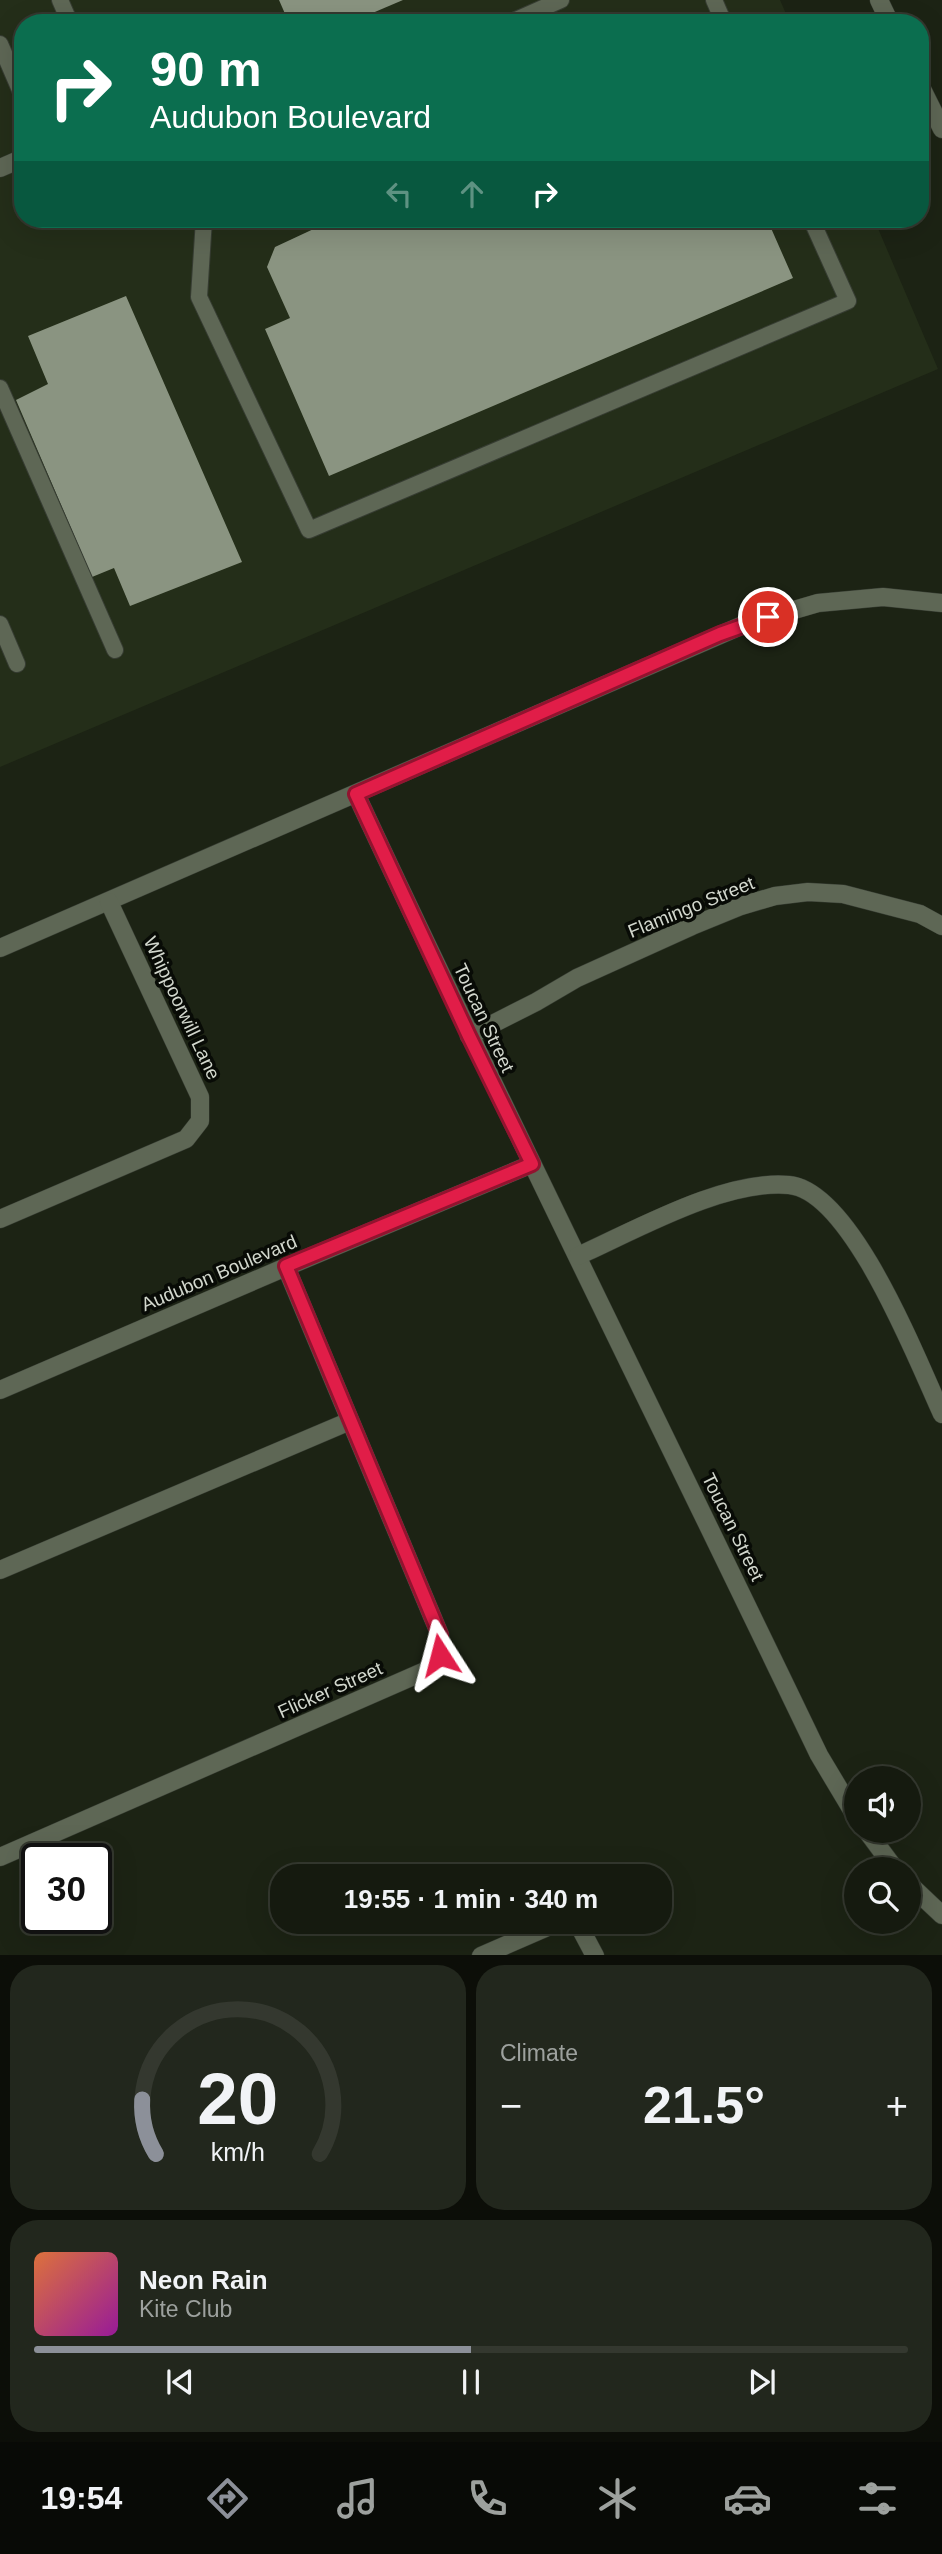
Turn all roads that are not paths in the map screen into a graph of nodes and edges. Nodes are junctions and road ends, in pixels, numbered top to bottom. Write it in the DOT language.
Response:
graph roads {
  1 [pos="561,0"];
  2 [pos="529,14"];
  3 [pos="0,44"];
  4 [pos="14,76"];
  5 [pos="929,103"];
  6 [pos="942,129"];
  7 [pos="203,228"];
  8 [pos="815,228"];
  9 [pos="0,388"];
  10 [pos="942,603"];
  11 [pos="0,624"];
  12 [pos="115,650"];
  13 [pos="17,664"];
  14 [pos="356,794"];
  15 [pos="109,902"];
  16 [pos="942,926"];
  17 [pos="0,948"];
  18 [pos="469,1036"];
  19 [pos="532,1164"];
  20 [pos="0,1219"];
  21 [pos="579,1256"];
  22 [pos="286,1266"];
  23 [pos="0,1390"];
  24 [pos="942,1414"];
  25 [pos="350,1421"];
  26 [pos="0,1570"];
  27 [pos="844,1797"];
  28 [pos="0,1857"];
  29 [pos="921,1895"];
  30 [pos="942,1915"];
  31 [pos="531,1934"];
  32 [pos="584,1934"];
  33 [pos="481,1955"];
  34 [pos="595,1955"];
  1 -- 2 [label="lane"];
  3 -- 4 [label="lane"];
  5 -- 6 [label="street"];
  7 -- 8 [label="lane"];
  9 -- 12 [label="lane"];
  10 -- 14 [label="street"];
  11 -- 13 [label="lane"];
  14 -- 15 [label="street"];
  14 -- 18 [label="street, Toucan Street"];
  15 -- 17 [label="street"];
  15 -- 20 [label="street, Whippoorwill Lane"];
  16 -- 18 [label="street, Flamingo Street"];
  18 -- 19 [label="street, Toucan Street"];
  19 -- 21 [label="street, Toucan Street"];
  19 -- 22 [label="street, Audubon Boulevard"];
  21 -- 24 [label="street"];
  21 -- 27 [label="street, Toucan Street"];
  22 -- 23 [label="street, Audubon Boulevard"];
  22 -- 25 [label="street, Flicker Street"];
  25 -- 26 [label="street"];
  25 -- 28 [label="street, Flicker Street"];
  29 -- 30 [label="street"];
  31 -- 33 [label="street"];
  32 -- 34 [label="street"];
}
